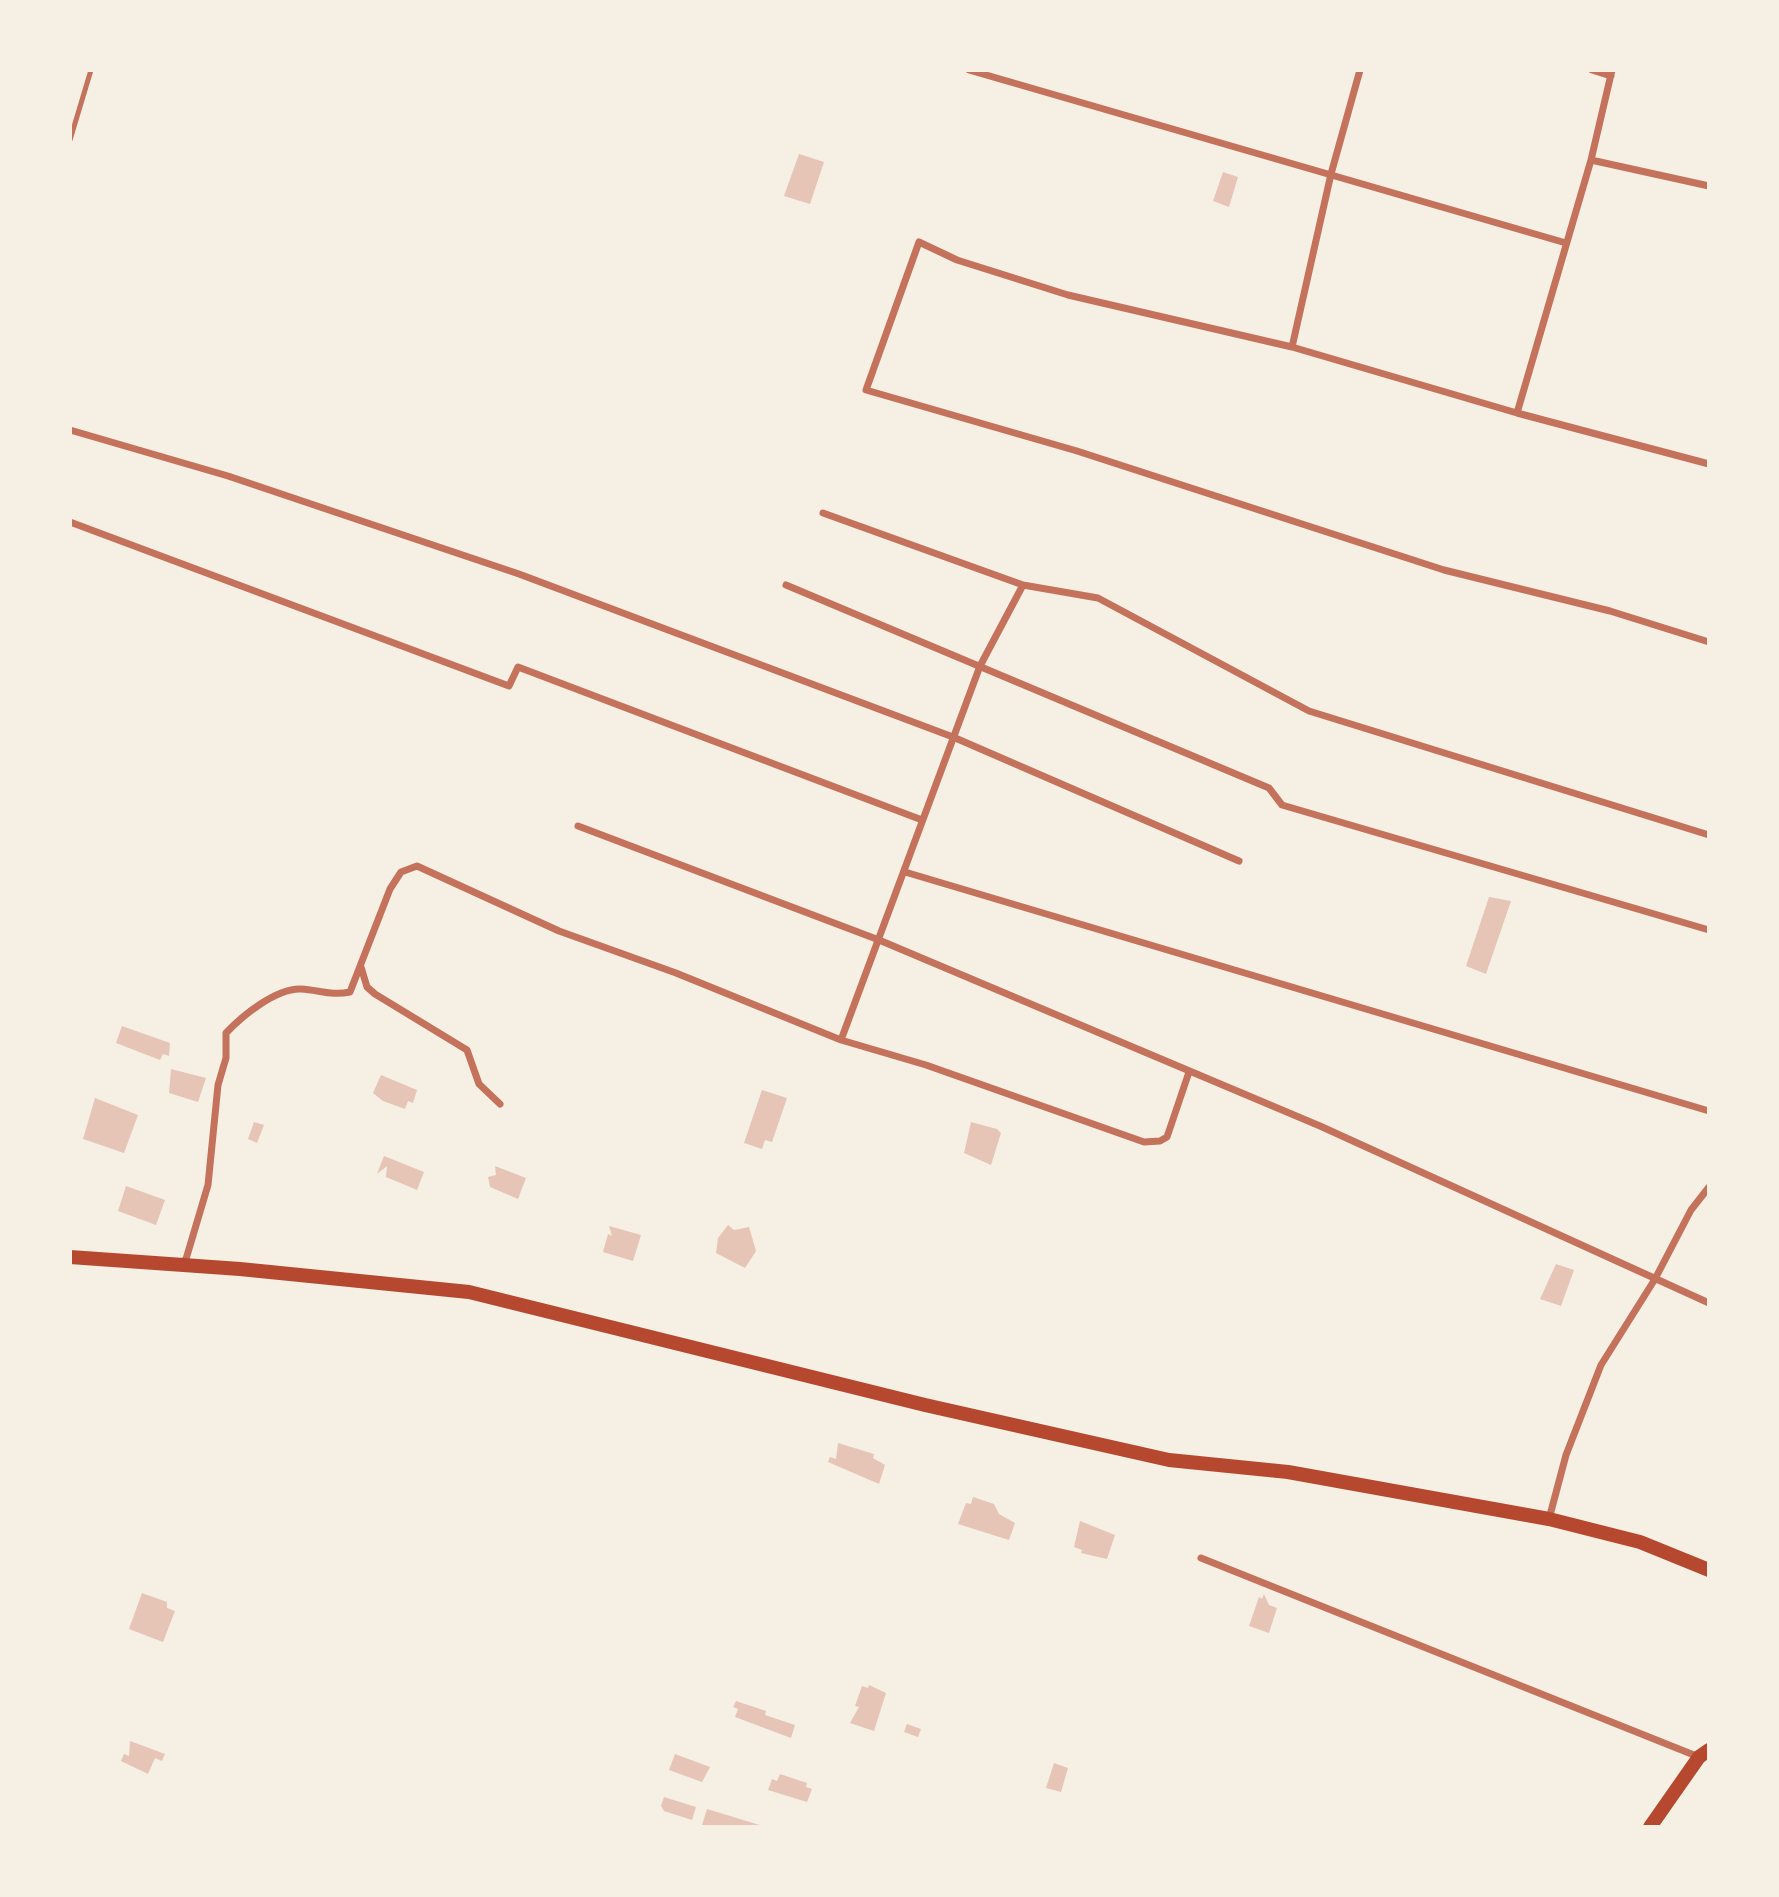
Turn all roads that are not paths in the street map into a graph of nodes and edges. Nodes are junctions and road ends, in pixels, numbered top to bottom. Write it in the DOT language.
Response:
graph roads {
  1 [pos="91,70"];
  2 [pos="969,70"];
  3 [pos="1360,70"];
  4 [pos="1592,70"];
  5 [pos="1611,73"];
  6 [pos="70,140"];
  7 [pos="1591,160"];
  8 [pos="1331,174"];
  9 [pos="1709,186"];
  10 [pos="1566,243"];
  11 [pos="1292,348"];
  12 [pos="1517,413"];
  13 [pos="70,430"];
  14 [pos="1709,464"];
  15 [pos="823,513"];
  16 [pos="70,522"];
  17 [pos="786,585"];
  18 [pos="1023,585"];
  19 [pos="1709,642"];
  20 [pos="981,666"];
  21 [pos="953,737"];
  22 [pos="922,820"];
  23 [pos="578,826"];
  24 [pos="1709,835"];
  25 [pos="1239,861"];
  26 [pos="905,872"];
  27 [pos="1709,930"];
  28 [pos="878,940"];
  29 [pos="361,966"];
  30 [pos="841,1040"];
  31 [pos="1189,1072"];
  32 [pos="500,1104"];
  33 [pos="1709,1111"];
  34 [pos="1709,1187"];
  35 [pos="70,1257"];
  36 [pos="178,1265"];
  37 [pos="1655,1279"];
  38 [pos="1709,1303"];
  39 [pos="1549,1519"];
  40 [pos="1201,1558"];
  41 [pos="1709,1570"];
  42 [pos="1704,1754"];
  43 [pos="1650,1827"];
  1 -- 6 [label="lane"];
  2 -- 8 [label="street"];
  3 -- 8 [label="street"];
  4 -- 5 [label="street"];
  5 -- 7 [label="street"];
  7 -- 9 [label="street"];
  7 -- 10 [label="street"];
  8 -- 10 [label="street"];
  8 -- 11 [label="street"];
  10 -- 12 [label="street"];
  11 -- 12 [label="street"];
  11 -- 19 [label="street"];
  12 -- 14 [label="street"];
  13 -- 21 [label="street"];
  15 -- 18 [label="street"];
  16 -- 22 [label="street"];
  17 -- 20 [label="street"];
  18 -- 20 [label="street"];
  18 -- 24 [label="street"];
  20 -- 21 [label="street"];
  20 -- 27 [label="street"];
  21 -- 22 [label="street"];
  21 -- 25 [label="street"];
  22 -- 26 [label="street"];
  23 -- 28 [label="street"];
  26 -- 28 [label="street"];
  26 -- 33 [label="street"];
  28 -- 30 [label="street"];
  28 -- 31 [label="street"];
  29 -- 30 [label="street"];
  29 -- 32 [label="street"];
  29 -- 36 [label="street"];
  30 -- 31 [label="street"];
  31 -- 37 [label="street"];
  34 -- 37 [label="street"];
  35 -- 36 [label="main road"];
  36 -- 39 [label="main road"];
  37 -- 38 [label="street"];
  37 -- 39 [label="street"];
  39 -- 41 [label="main road"];
  40 -- 42 [label="street"];
  42 -- 43 [label="main road"];
}
